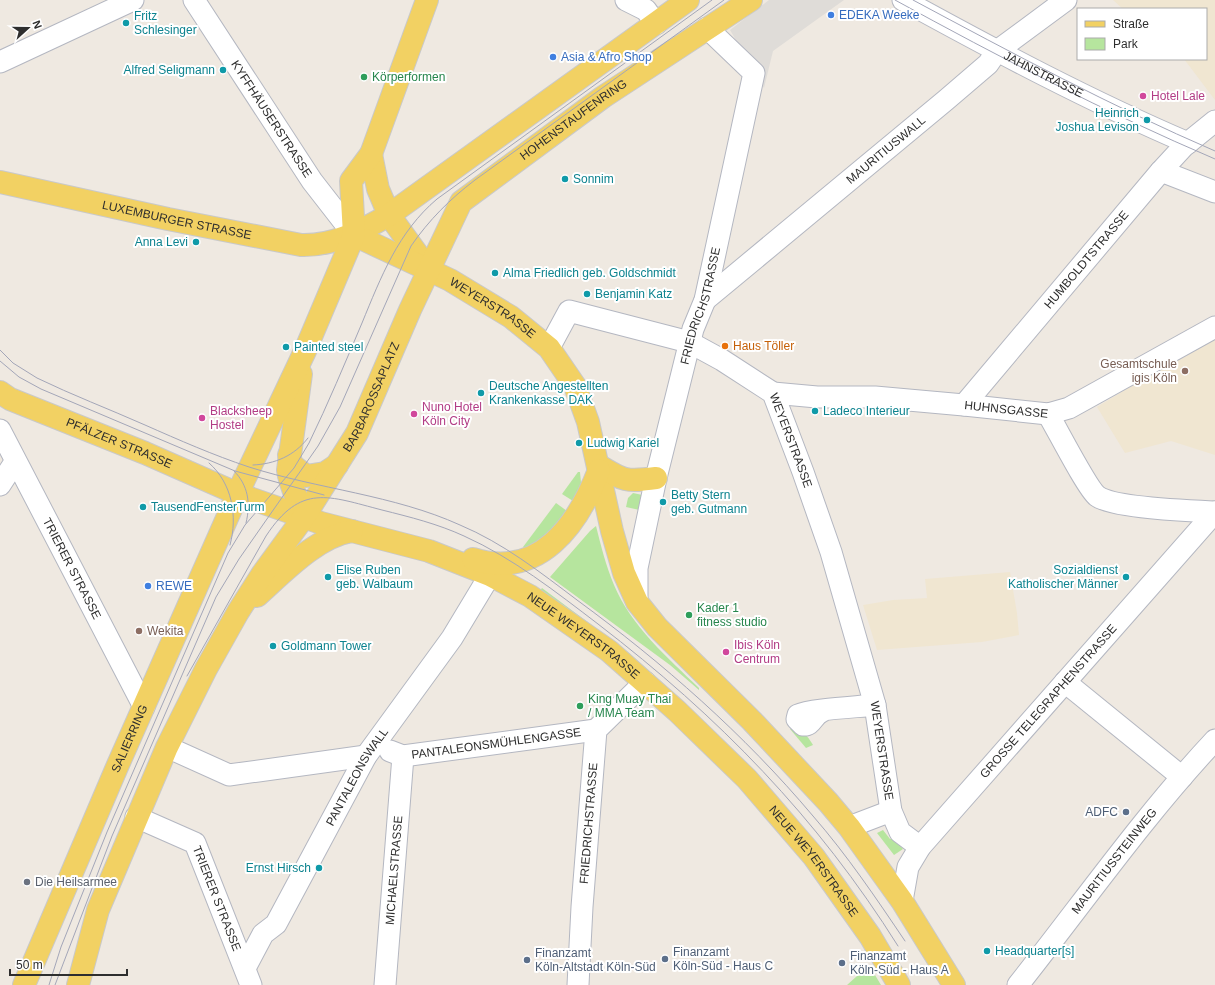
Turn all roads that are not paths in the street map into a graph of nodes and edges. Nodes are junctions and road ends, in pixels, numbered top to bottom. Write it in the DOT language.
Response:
graph roads {
  1 [pos="133,0"];
  2 [pos="194,0"];
  3 [pos="427,0"];
  4 [pos="626,0"];
  5 [pos="688,0"];
  6 [pos="751,0"];
  7 [pos="903,0"];
  8 [pos="1066,0"];
  9 [pos="656,24"];
  10 [pos="707,28"];
  11 [pos="997,51"];
  12 [pos="0,62"];
  13 [pos="1215,121"];
  14 [pos="1188,143"];
  15 [pos="371,154"];
  16 [pos="1161,170"];
  17 [pos="0,182"];
  18 [pos="1215,192"];
  19 [pos="389,215"];
  20 [pos="354,235"];
  21 [pos="430,270"];
  22 [pos="705,300"];
  23 [pos="1215,327"];
  24 [pos="689,342"];
  25 [pos="550,348"];
  26 [pos="305,351"];
  27 [pos="0,392"];
  28 [pos="773,393"];
  29 [pos="964,405"];
  30 [pos="1048,414"];
  31 [pos="0,430"];
  32 [pos="289,455"];
  33 [pos="9,456"];
  34 [pos="337,465"];
  35 [pos="598,468"];
  36 [pos="656,478"];
  37 [pos="0,485"];
  38 [pos="238,494"];
  39 [pos="1215,512"];
  40 [pos="304,517"];
  41 [pos="352,531"];
  42 [pos="429,550"];
  43 [pos="490,576"];
  44 [pos="638,602"];
  45 [pos="238,612"];
  46 [pos="645,682"];
  47 [pos="1065,682"];
  48 [pos="875,705"];
  49 [pos="144,707"];
  50 [pos="823,711"];
  51 [pos="596,730"];
  52 [pos="1215,740"];
  53 [pos="167,747"];
  54 [pos="370,750"];
  55 [pos="403,756"];
  56 [pos="1182,777"];
  57 [pos="891,811"];
  58 [pos="136,817"];
  59 [pos="848,827"];
  60 [pos="920,847"];
  61 [pos="902,901"];
  62 [pos="248,977"];
  63 [pos="24,985"];
  64 [pos="78,985"];
  65 [pos="385,985"];
  66 [pos="578,985"];
  67 [pos="899,985"];
  68 [pos="954,985"];
  69 [pos="1018,985"];
  1 -- 12 [label="street"];
  2 -- 20 [label="street, KYFFHÄUSERSTRASSE"];
  3 -- 15 [label="main road"];
  4 -- 9 [label="street"];
  5 -- 9 [label="main road"];
  6 -- 10 [label="main road, HOHENSTAUFENRING"];
  7 -- 11 [label="street, JAHNSTRASSE"];
  8 -- 11 [label="street, MAURITIUSWALL"];
  9 -- 19 [label="main road"];
  10 -- 21 [label="main road, HOHENSTAUFENRING"];
  10 -- 22 [label="street, FRIEDRICHSTRASSE"];
  11 -- 14 [label="street, JAHNSTRASSE"];
  11 -- 22 [label="street, MAURITIUSWALL"];
  13 -- 14 [label="street, HUMBOLDTSTRASSE"];
  14 -- 16 [label="street, HUMBOLDTSTRASSE"];
  15 -- 19 [label="main road"];
  15 -- 20 [label="main road"];
  16 -- 18 [label="street"];
  16 -- 29 [label="street, HUMBOLDTSTRASSE"];
  17 -- 20 [label="main road, LUXEMBURGER STRASSE"];
  19 -- 20 [label="main road"];
  19 -- 21 [label="main road"];
  20 -- 21 [label="main road"];
  20 -- 26 [label="main road"];
  21 -- 25 [label="main road, WEYERSTRASSE"];
  21 -- 34 [label="main road, BARBAROSSAPLATZ"];
  22 -- 24 [label="street, FRIEDRICHSTRASSE"];
  23 -- 30 [label="street"];
  24 -- 25 [label="street, WEYERSTRASSE"];
  24 -- 28 [label="street, WEYERSTRASSE"];
  24 -- 36 [label="street, FRIEDRICHSTRASSE"];
  25 -- 35 [label="main road"];
  26 -- 32 [label="main road"];
  26 -- 38 [label="main road"];
  27 -- 38 [label="main road, PFÄLZER STRASSE"];
  28 -- 29 [label="street, HUHNSGASSE"];
  28 -- 48 [label="street, WEYERSTRASSE"];
  29 -- 30 [label="street, HUHNSGASSE"];
  30 -- 39 [label="street, HUHNSGASSE"];
  31 -- 33 [label="street, TRIERER STRASSE"];
  32 -- 34 [label="main road"];
  32 -- 40 [label="main road"];
  33 -- 37 [label="street"];
  33 -- 49 [label="street, TRIERER STRASSE"];
  34 -- 40 [label="main road, BARBAROSSAPLATZ"];
  35 -- 36 [label="main road"];
  35 -- 42 [label="main road"];
  35 -- 44 [label="main road"];
  36 -- 44 [label="street, FRIEDRICHSTRASSE"];
  38 -- 40 [label="main road"];
  38 -- 49 [label="main road, SALIERRING"];
  39 -- 47 [label="street, GROSSE TELEGRAPHENSTRASSE"];
  40 -- 41 [label="main road, NEUE WEYERSTRASSE"];
  40 -- 45 [label="main road"];
  41 -- 42 [label="main road, NEUE WEYERSTRASSE"];
  41 -- 45 [label="main road"];
  42 -- 43 [label="main road, NEUE WEYERSTRASSE"];
  43 -- 46 [label="main road, NEUE WEYERSTRASSE"];
  43 -- 54 [label="street, PANTALEONSWALL"];
  44 -- 59 [label="main road"];
  45 -- 53 [label="main road"];
  46 -- 51 [label="street"];
  46 -- 67 [label="main road, NEUE WEYERSTRASSE"];
  47 -- 56 [label="street"];
  47 -- 60 [label="street, GROSSE TELEGRAPHENSTRASSE"];
  48 -- 50 [label="street"];
  48 -- 57 [label="street, WEYERSTRASSE"];
  49 -- 63 [label="main road, SALIERRING"];
  51 -- 55 [label="street, PANTALEONSMÜHLENGASSE"];
  51 -- 66 [label="street, FRIEDRICHSTRASSE"];
  52 -- 56 [label="street, MAURITIUSSTEINWEG"];
  53 -- 54 [label="street"];
  53 -- 58 [label="main road"];
  54 -- 55 [label="street, PANTALEONSMÜHLENGASSE"];
  54 -- 62 [label="street, PANTALEONSWALL"];
  55 -- 65 [label="street, MICHAELSTRASSE"];
  56 -- 69 [label="street, MAURITIUSSTEINWEG"];
  57 -- 59 [label="street, WEYERSTRASSE"];
  57 -- 60 [label="street, WEYERSTRASSE"];
  58 -- 62 [label="street, TRIERER STRASSE"];
  58 -- 64 [label="main road"];
  59 -- 61 [label="main road"];
  60 -- 61 [label="street, GROSSE TELEGRAPHENSTRASSE"];
  61 -- 68 [label="main road"];
}
